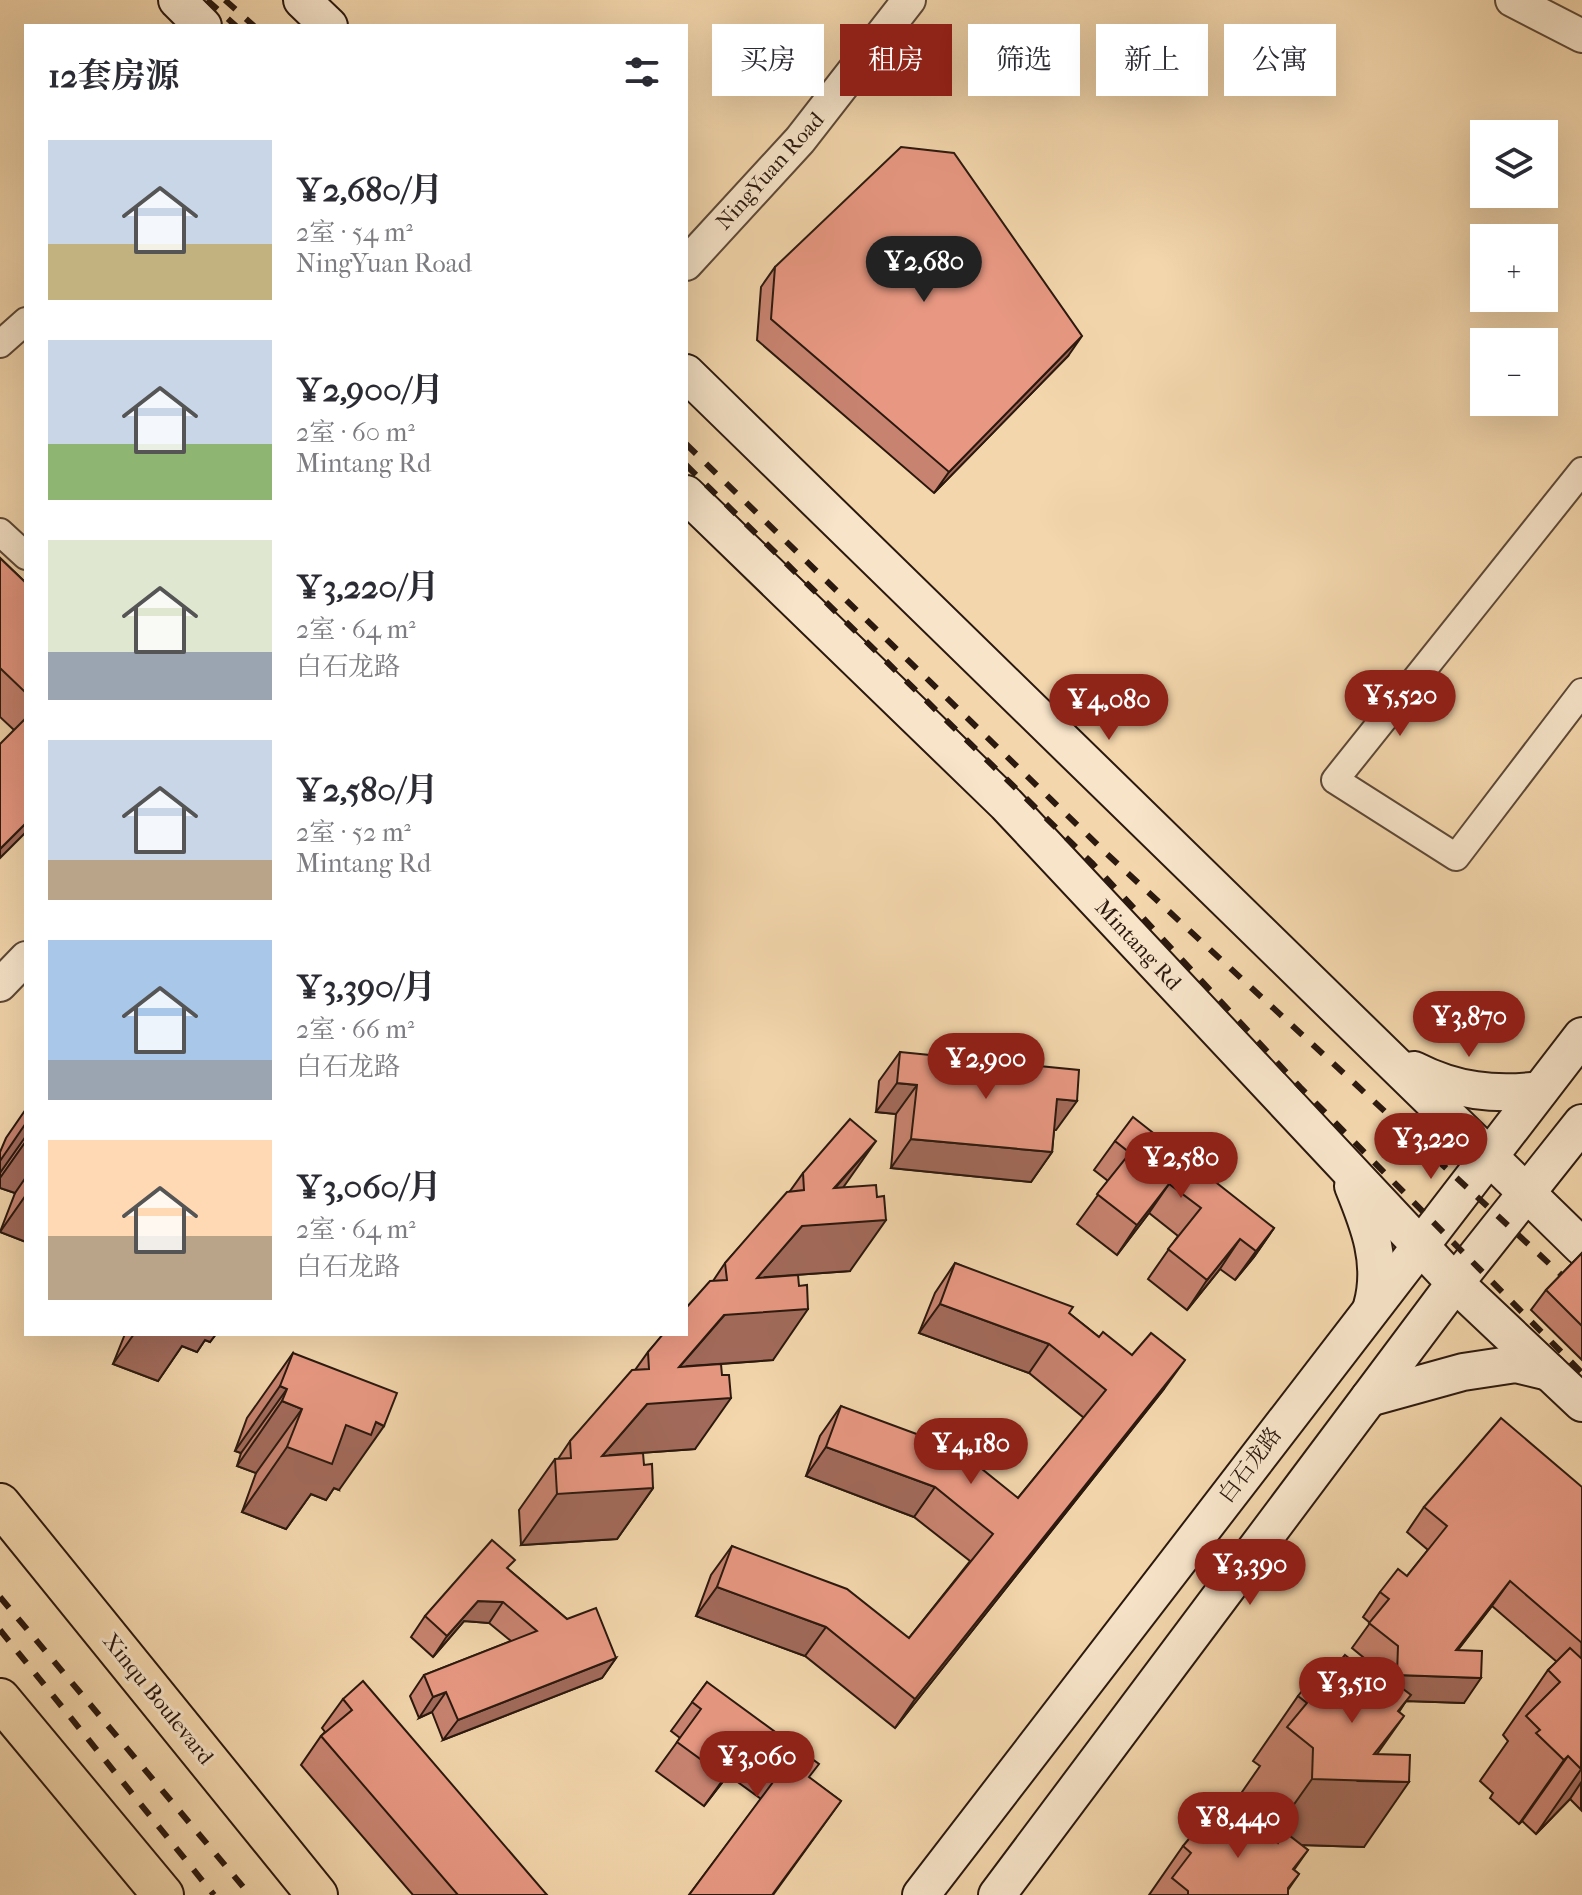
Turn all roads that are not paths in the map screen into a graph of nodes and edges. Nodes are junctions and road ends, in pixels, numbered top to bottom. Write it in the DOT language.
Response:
graph roads {
  1 [pos="177,0"];
  2 [pos="302,0"];
  3 [pos="909,0"];
  4 [pos="1512,0"];
  5 [pos="201,24"];
  6 [pos="327,24"];
  7 [pos="1582,36"];
  8 [pos="688,262"];
  9 [pos="24,323"];
  10 [pos="0,344"];
  11 [pos="688,375"];
  12 [pos="1582,471"];
  13 [pos="688,496"];
  14 [pos="0,532"];
  15 [pos="24,554"];
  16 [pos="1582,692"];
  17 [pos="24,960"];
  18 [pos="0,985"];
  19 [pos="1582,1036"];
  20 [pos="1393,1060"];
  21 [pos="1540,1090"];
  22 [pos="1582,1123"];
  23 [pos="1490,1154"];
  24 [pos="1344,1166"];
  25 [pos="1527,1193"];
  26 [pos="1419,1245"];
  27 [pos="1582,1247"];
  28 [pos="1455,1283"];
  29 [pos="1372,1306"];
  30 [pos="1549,1372"];
  31 [pos="1369,1398"];
  32 [pos="1582,1403"];
  33 [pos="0,1504"];
  34 [pos="0,1699"];
  35 [pos="163,1895"];
  36 [pos="317,1895"];
  37 [pos="921,1895"];
  38 [pos="997,1895"];
  1 -- 5 [label="main road"];
  2 -- 6 [label="main road"];
  3 -- 8 [label="street, NingYuan Road"];
  4 -- 7 [label="street"];
  9 -- 10 [label="street"];
  11 -- 20 [label="main road"];
  12 -- 16 [label="street"];
  13 -- 24 [label="main road, Mintang Rd"];
  14 -- 15 [label="street"];
  17 -- 18 [label="street"];
  19 -- 21 [label="main road, 白石龙路"];
  20 -- 21 [label="main road"];
  20 -- 23 [label="main road"];
  21 -- 23 [label="main road, 白石龙路"];
  22 -- 25 [label="main road"];
  23 -- 25 [label="main road"];
  23 -- 26 [label="main road, 白石龙路"];
  24 -- 26 [label="main road, Mintang Rd"];
  24 -- 29 [label="main road"];
  25 -- 27 [label="main road"];
  25 -- 28 [label="main road"];
  26 -- 28 [label="main road, Mintang Rd"];
  26 -- 29 [label="main road, 白石龙路"];
  28 -- 30 [label="main road, Mintang Rd"];
  28 -- 31 [label="main road"];
  29 -- 37 [label="main road, 白石龙路"];
  30 -- 31 [label="main road"];
  30 -- 32 [label="main road, Mintang Rd"];
  31 -- 38 [label="main road"];
  33 -- 36 [label="main road, Xinqu Boulevard"];
  34 -- 35 [label="main road"];
}
